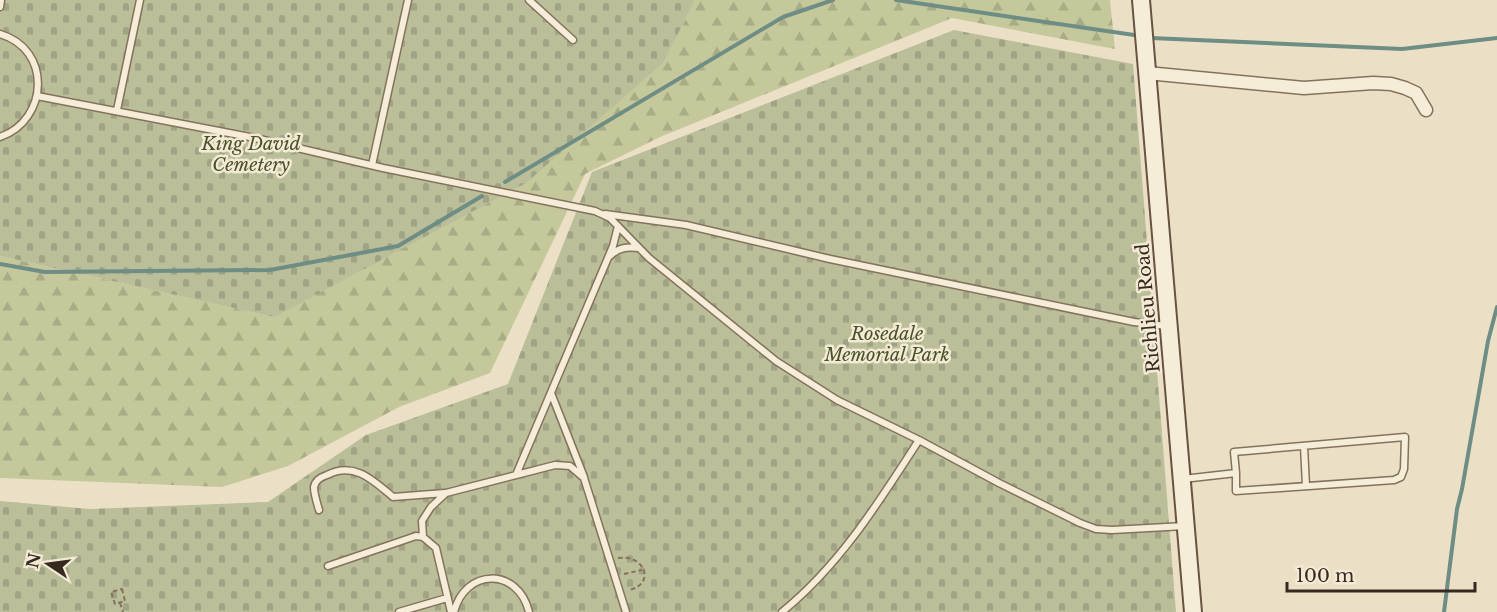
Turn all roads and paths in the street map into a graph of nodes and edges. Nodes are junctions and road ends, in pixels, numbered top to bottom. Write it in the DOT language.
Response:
graph roads {
  1 [pos="2,0"];
  2 [pos="141,0"];
  3 [pos="408,0"];
  4 [pos="529,0"];
  5 [pos="1141,0"];
  6 [pos="0,6"];
  7 [pos="0,34"];
  8 [pos="573,40"];
  9 [pos="1147,73"];
  10 [pos="38,96"];
  11 [pos="117,110"];
  12 [pos="1426,110"];
  13 [pos="0,137"];
  14 [pos="372,165"];
  15 [pos="600,213"];
  16 [pos="618,226"];
  17 [pos="639,248"];
  18 [pos="608,258"];
  19 [pos="1169,326"];
  20 [pos="551,393"];
  21 [pos="919,440"];
  22 [pos="1304,446"];
  23 [pos="1236,473"];
  24 [pos="516,475"];
  25 [pos="584,478"];
  26 [pos="1182,479"];
  27 [pos="1306,486"];
  28 [pos="446,493"];
  29 [pos="319,510"];
  30 [pos="1186,526"];
  31 [pos="423,537"];
  32 [pos="610,560"];
  33 [pos="328,566"];
  34 [pos="643,569"];
  35 [pos="616,577"];
  36 [pos="621,592"];
  37 [pos="447,598"];
  38 [pos="120,602"];
  39 [pos="123,612"];
  40 [pos="399,612"];
  41 [pos="452,612"];
  42 [pos="529,612"];
  43 [pos="626,612"];
  44 [pos="782,612"];
  45 [pos="1193,612"];
  1 -- 6 [label="lane"];
  2 -- 11 [label="lane"];
  3 -- 14 [label="lane"];
  4 -- 8 [label="lane"];
  5 -- 9 [label="main road, Richlieu Road"];
  7 -- 10 [label="lane"];
  9 -- 12 [label="street"];
  9 -- 19 [label="main road, Richlieu Road"];
  10 -- 11 [label="lane"];
  10 -- 13 [label="lane"];
  11 -- 14 [label="lane"];
  14 -- 15 [label="lane"];
  15 -- 16 [label="lane"];
  15 -- 19 [label="lane"];
  16 -- 17 [label="lane"];
  16 -- 18 [label="lane"];
  17 -- 18 [label="lane"];
  17 -- 21 [label="lane"];
  18 -- 20 [label="lane"];
  19 -- 26 [label="main road, Richlieu Road"];
  20 -- 24 [label="lane"];
  20 -- 25 [label="lane"];
  21 -- 30 [label="lane"];
  21 -- 44 [label="lane"];
  22 -- 23 [label="lane"];
  22 -- 27 [label="lane"];
  22 -- 27 [label="lane"];
  23 -- 26 [label="lane"];
  23 -- 27 [label="lane"];
  24 -- 25 [label="lane"];
  24 -- 28 [label="lane"];
  25 -- 32 [label="lane"];
  26 -- 30 [label="main road, Richlieu Road"];
  28 -- 29 [label="lane"];
  28 -- 31 [label="lane"];
  30 -- 45 [label="main road, Richlieu Road"];
  31 -- 33 [label="lane"];
  31 -- 37 [label="lane"];
  32 -- 34 [label="path"];
  32 -- 35 [label="lane"];
  34 -- 35 [label="path"];
  34 -- 36 [label="path"];
  35 -- 36 [label="lane"];
  36 -- 43 [label="lane"];
  37 -- 40 [label="lane"];
  37 -- 41 [label="lane"];
  38 -- 38 [label="path"];
  38 -- 39 [label="path"];
  41 -- 42 [label="lane"];
}
